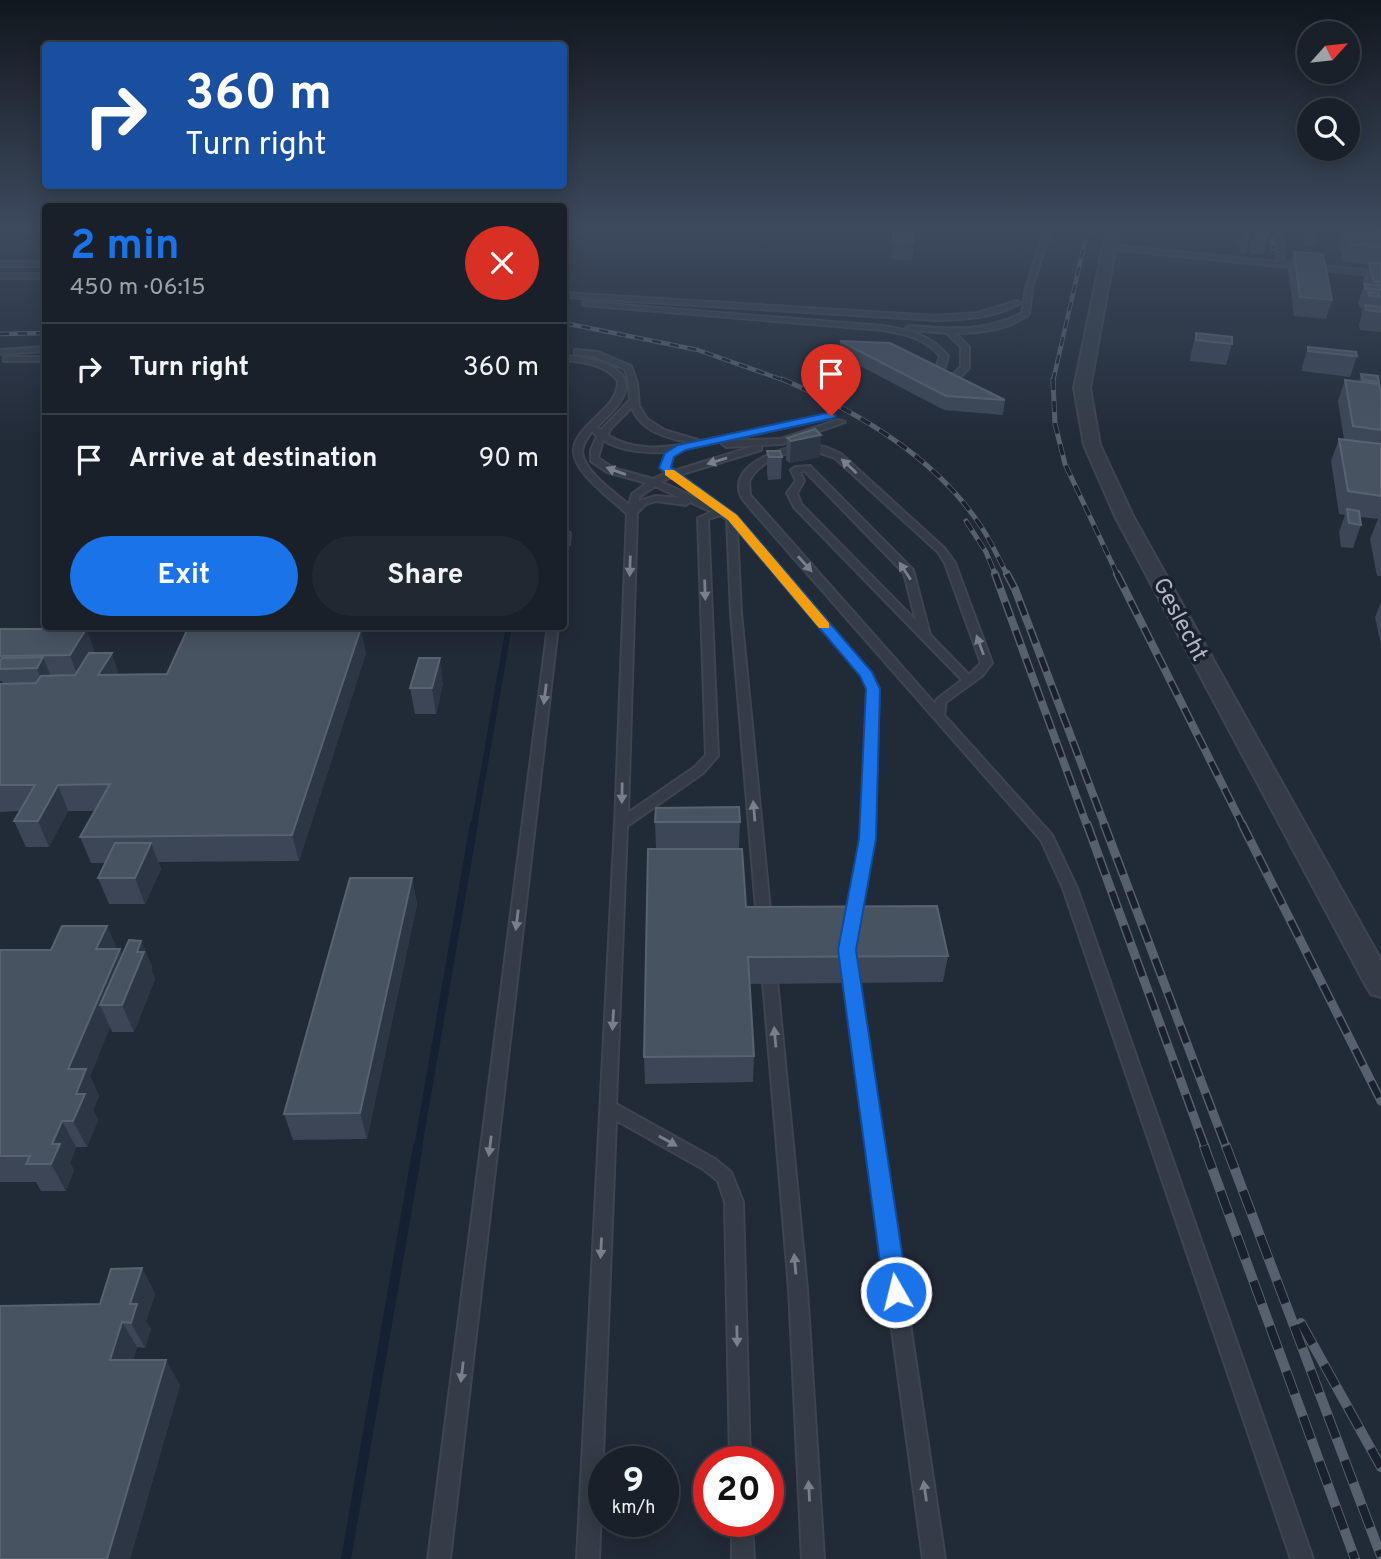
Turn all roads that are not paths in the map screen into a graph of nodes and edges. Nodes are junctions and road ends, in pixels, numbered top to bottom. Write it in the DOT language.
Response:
graph roads {
  1 [pos="657,301"];
  2 [pos="1027,301"];
  3 [pos="1099,301"];
  4 [pos="567,302"];
  5 [pos="1017,303"];
  6 [pos="904,316"];
  7 [pos="816,322"];
  8 [pos="952,332"];
  9 [pos="42,349"];
  10 [pos="567,350"];
  11 [pos="0,352"];
  12 [pos="944,356"];
  13 [pos="0,359"];
  14 [pos="42,359"];
  15 [pos="567,359"];
  16 [pos="937,381"];
  17 [pos="946,386"];
  18 [pos="636,399"];
  19 [pos="831,416"];
  20 [pos="841,422"];
  21 [pos="598,429"];
  22 [pos="782,441"];
  23 [pos="701,442"];
  24 [pos="682,447"];
  25 [pos="671,474"];
  26 [pos="653,482"];
  27 [pos="632,513"];
  28 [pos="721,513"];
  29 [pos="553,630"];
  30 [pos="925,635"];
  31 [pos="969,681"];
  32 [pos="939,714"];
  33 [pos="621,824"];
  34 [pos="765,930"];
  35 [pos="768,958"];
  36 [pos="1381,986"];
  37 [pos="609,1108"];
  38 [pos="740,1446"];
  39 [pos="742,1537"];
  40 [pos="439,1559"];
  41 [pos="588,1559"];
  42 [pos="743,1559"];
  43 [pos="814,1559"];
  44 [pos="934,1559"];
  45 [pos="1302,1559"];
  1 -- 6 [label="lane"];
  2 -- 8 [label="lane"];
  3 -- 36 [label="street, Geslecht"];
  4 -- 7 [label="lane"];
  5 -- 6 [label="lane"];
  5 -- 8 [label="lane"];
  6 -- 8 [label="lane"];
  7 -- 8 [label="lane"];
  7 -- 12 [label="lane"];
  8 -- 12 [label="lane"];
  8 -- 17 [label="lane"];
  9 -- 11 [label="lane"];
  10 -- 18 [label="lane"];
  12 -- 16 [label="lane"];
  13 -- 14 [label="lane"];
  15 -- 21 [label="lane"];
  18 -- 21 [label="lane"];
  18 -- 23 [label="lane"];
  19 -- 23 [label="lane"];
  20 -- 22 [label="lane"];
  21 -- 24 [label="lane"];
  26 -- 21 [label="lane, one-way"];
  21 -- 27 [label="lane"];
  22 -- 23 [label="lane"];
  22 -- 25 [label="lane, one-way"];
  23 -- 24 [label="lane"];
  24 -- 25 [label="lane"];
  25 -- 26 [label="lane"];
  25 -- 28 [label="lane"];
  26 -- 27 [label="lane"];
  26 -- 28 [label="lane"];
  27 -- 28 [label="lane"];
  27 -- 33 [label="lane, one-way"];
  28 -- 33 [label="lane, one-way"];
  34 -- 28 [label="lane, one-way"];
  44 -- 28 [label="lane, one-way"];
  29 -- 40 [label="lane, one-way"];
  30 -- 30 [label="lane, one-way"];
  30 -- 31 [label="lane"];
  31 -- 32 [label="lane"];
  31 -- 32 [label="lane, one-way"];
  32 -- 45 [label="lane"];
  33 -- 37 [label="lane, one-way"];
  43 -- 35 [label="lane, one-way"];
  37 -- 38 [label="lane, one-way"];
  37 -- 41 [label="lane, one-way"];
  39 -- 42 [label="lane"];
}
